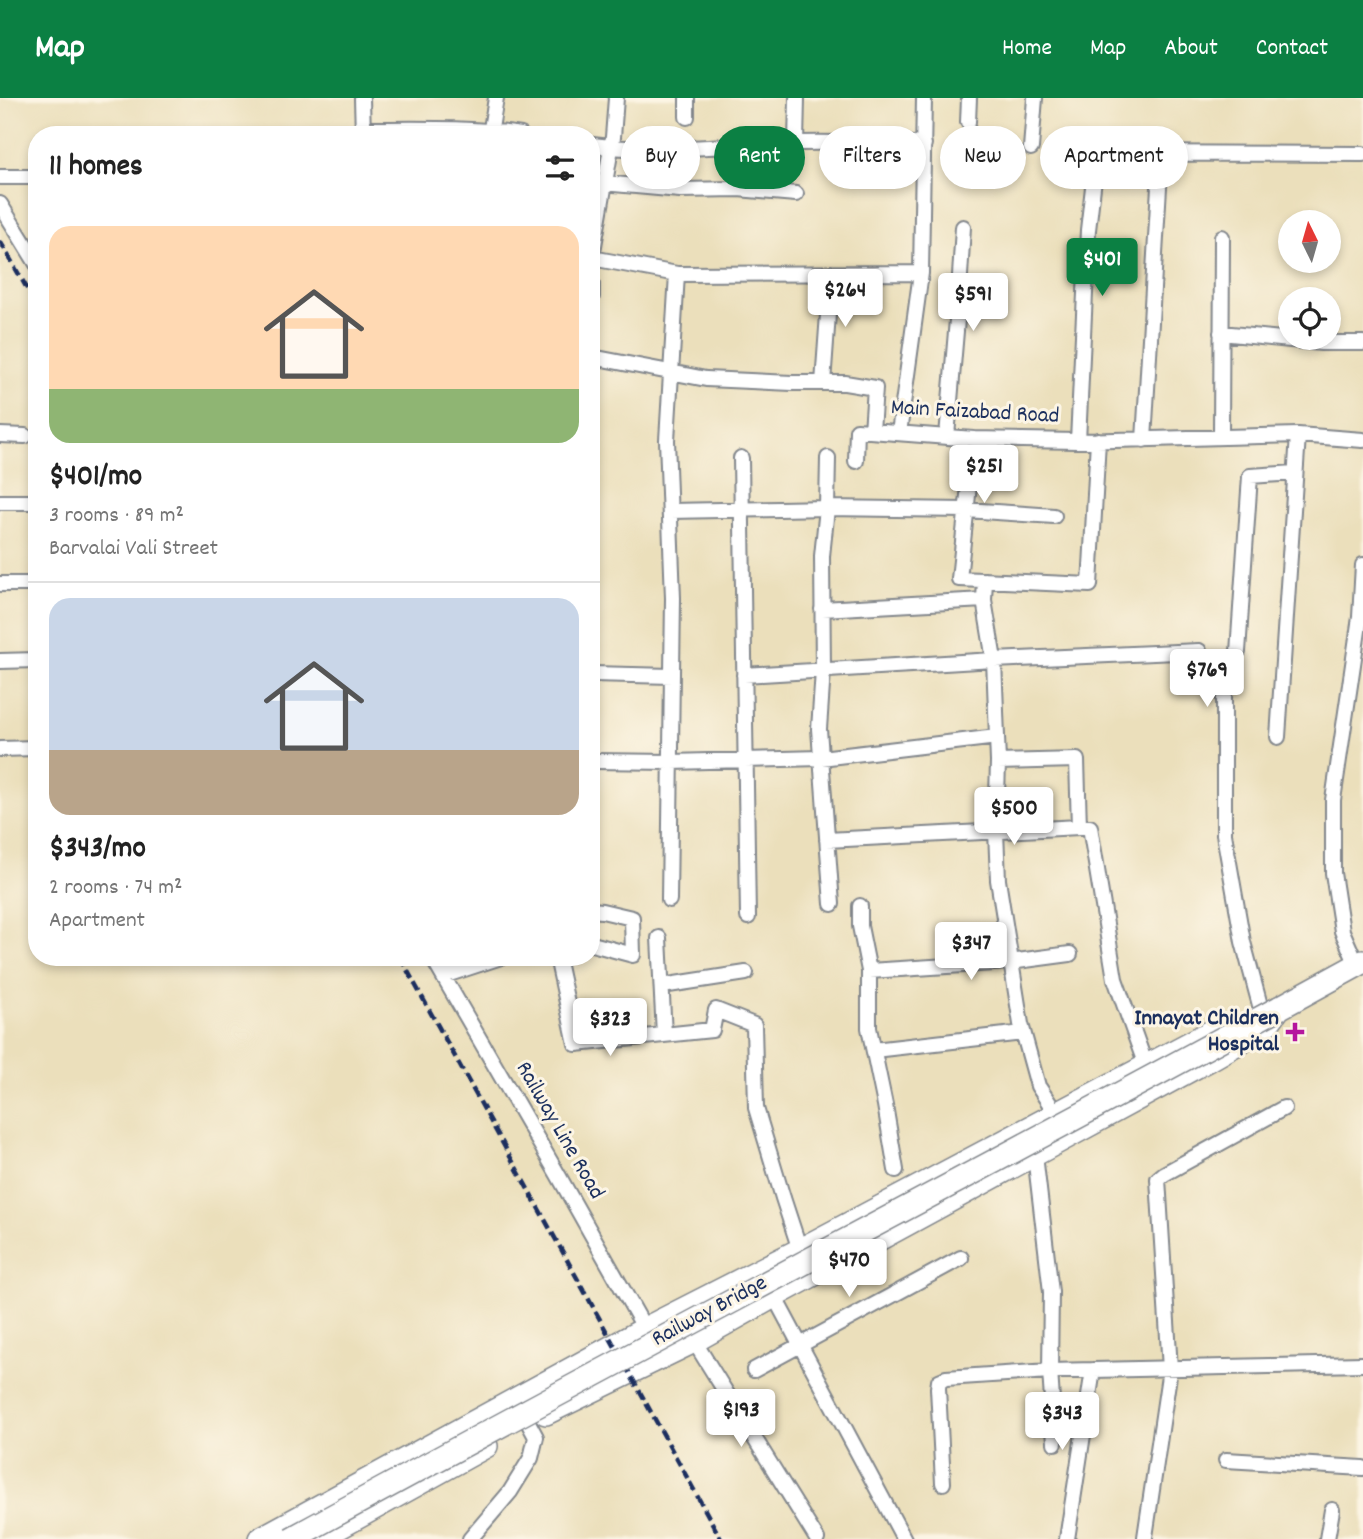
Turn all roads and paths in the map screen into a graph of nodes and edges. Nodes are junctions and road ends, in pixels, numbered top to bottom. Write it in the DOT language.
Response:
graph roads {
  1 [pos="362,98"];
  2 [pos="496,98"];
  3 [pos="616,98"];
  4 [pos="687,98"];
  5 [pos="797,98"];
  6 [pos="923,98"];
  7 [pos="969,98"];
  8 [pos="1035,98"];
  9 [pos="687,117"];
  10 [pos="968,122"];
  11 [pos="363,126"];
  12 [pos="491,126"];
  13 [pos="796,126"];
  14 [pos="924,126"];
  15 [pos="600,146"];
  16 [pos="714,146"];
  17 [pos="611,147"];
  18 [pos="1031,148"];
  19 [pos="1188,153"];
  20 [pos="1363,154"];
  21 [pos="0,177"];
  22 [pos="28,177"];
  23 [pos="600,177"];
  24 [pos="600,183"];
  25 [pos="923,189"];
  26 [pos="1093,189"];
  27 [pos="1159,189"];
  28 [pos="796,194"];
  29 [pos="0,204"];
  30 [pos="963,227"];
  31 [pos="1222,237"];
  32 [pos="28,249"];
  33 [pos="600,259"];
  34 [pos="831,273"];
  35 [pos="921,273"];
  36 [pos="677,274"];
  37 [pos="1221,333"];
  38 [pos="1363,343"];
  39 [pos="600,359"];
  40 [pos="671,372"];
  41 [pos="823,383"];
  42 [pos="872,431"];
  43 [pos="899,433"];
  44 [pos="0,435"];
  45 [pos="1297,435"];
  46 [pos="25,436"];
  47 [pos="947,436"];
  48 [pos="1221,436"];
  49 [pos="974,439"];
  50 [pos="1098,440"];
  51 [pos="1144,440"];
  52 [pos="1363,440"];
  53 [pos="1077,441"];
  54 [pos="741,458"];
  55 [pos="828,458"];
  56 [pos="856,461"];
  57 [pos="1295,473"];
  58 [pos="0,502"];
  59 [pos="28,502"];
  60 [pos="827,508"];
  61 [pos="743,509"];
  62 [pos="966,510"];
  63 [pos="670,511"];
  64 [pos="1054,516"];
  65 [pos="1363,565"];
  66 [pos="985,580"];
  67 [pos="0,583"];
  68 [pos="28,584"];
  69 [pos="984,600"];
  70 [pos="822,610"];
  71 [pos="1199,651"];
  72 [pos="28,660"];
  73 [pos="994,660"];
  74 [pos="0,661"];
  75 [pos="1357,668"];
  76 [pos="823,671"];
  77 [pos="600,674"];
  78 [pos="744,675"];
  79 [pos="672,676"];
  80 [pos="996,737"];
  81 [pos="1278,737"];
  82 [pos="28,748"];
  83 [pos="0,749"];
  84 [pos="821,758"];
  85 [pos="746,759"];
  86 [pos="600,761"];
  87 [pos="672,762"];
  88 [pos="998,762"];
  89 [pos="1079,827"];
  90 [pos="996,831"];
  91 [pos="827,840"];
  92 [pos="669,900"];
  93 [pos="832,904"];
  94 [pos="860,906"];
  95 [pos="600,911"];
  96 [pos="748,917"];
  97 [pos="659,938"];
  98 [pos="600,946"];
  99 [pos="1070,954"];
  100 [pos="1010,962"];
  101 [pos="1360,964"];
  102 [pos="437,966"];
  103 [pos="474,966"];
  104 [pos="559,966"];
  105 [pos="869,971"];
  106 [pos="746,973"];
  107 [pos="443,976"];
  108 [pos="662,986"];
  109 [pos="1270,1008"];
  110 [pos="1023,1033"];
  111 [pos="664,1035"];
  112 [pos="874,1050"];
  113 [pos="1146,1066"];
  114 [pos="1284,1108"];
  115 [pos="1057,1115"];
  116 [pos="1035,1155"];
  117 [pos="896,1170"];
  118 [pos="800,1250"];
  119 [pos="961,1258"];
  120 [pos="774,1296"];
  121 [pos="645,1329"];
  122 [pos="694,1341"];
  123 [pos="801,1345"];
  124 [pos="1363,1364"];
  125 [pos="1170,1369"];
  126 [pos="754,1370"];
  127 [pos="1093,1370"];
  128 [pos="1050,1371"];
  129 [pos="528,1422"];
  130 [pos="1055,1443"];
  131 [pos="1226,1460"];
  132 [pos="1363,1468"];
  133 [pos="943,1483"];
  134 [pos="1332,1510"];
  135 [pos="1145,1537"];
  136 [pos="260,1539"];
  137 [pos="291,1539"];
  138 [pos="318,1539"];
  139 [pos="470,1539"];
  140 [pos="817,1539"];
  141 [pos="904,1539"];
  142 [pos="1067,1539"];
  143 [pos="1327,1539"];
  1 -- 11 [label="street"];
  2 -- 12 [label="street"];
  3 -- 17 [label="street"];
  4 -- 9 [label="street"];
  5 -- 13 [label="street"];
  6 -- 14 [label="street"];
  7 -- 10 [label="street"];
  8 -- 18 [label="street"];
  15 -- 17 [label="street"];
  16 -- 17 [label="street"];
  17 -- 23 [label="street"];
  19 -- 20 [label="street"];
  21 -- 22 [label="street"];
  24 -- 28 [label="street"];
  25 -- 35 [label="street"];
  26 -- 53 [label="street"];
  27 -- 51 [label="street"];
  29 -- 32 [label="street"];
  30 -- 47 [label="street"];
  31 -- 37 [label="street"];
  33 -- 36 [label="street"];
  34 -- 35 [label="street"];
  34 -- 36 [label="street"];
  34 -- 41 [label="street"];
  35 -- 43 [label="street"];
  36 -- 40 [label="street"];
  37 -- 38 [label="street"];
  37 -- 48 [label="street"];
  39 -- 40 [label="street, Main Faizabad Road"];
  40 -- 41 [label="street, Main Faizabad Road"];
  40 -- 63 [label="street"];
  41 -- 42 [label="street, Main Faizabad Road"];
  42 -- 43 [label="street, Main Faizabad Road"];
  42 -- 56 [label="street"];
  43 -- 47 [label="street, Main Faizabad Road"];
  44 -- 46 [label="street"];
  45 -- 48 [label="street, Main Faizabad Road"];
  45 -- 52 [label="street, Main Faizabad Road"];
  45 -- 57 [label="street"];
  47 -- 49 [label="street, Main Faizabad Road"];
  48 -- 51 [label="street, Main Faizabad Road"];
  49 -- 53 [label="street, Main Faizabad Road"];
  49 -- 62 [label="street"];
  50 -- 51 [label="street, Main Faizabad Road"];
  50 -- 53 [label="street, Main Faizabad Road"];
  50 -- 66 [label="street"];
  54 -- 61 [label="street"];
  55 -- 60 [label="street"];
  57 -- 81 [label="street"];
  57 -- 109 [label="street"];
  58 -- 59 [label="street"];
  60 -- 61 [label="street"];
  60 -- 62 [label="street"];
  60 -- 70 [label="street"];
  61 -- 63 [label="street"];
  61 -- 78 [label="street"];
  62 -- 64 [label="street"];
  62 -- 66 [label="street"];
  63 -- 79 [label="street"];
  65 -- 75 [label="street"];
  66 -- 69 [label="street"];
  67 -- 68 [label="street"];
  69 -- 70 [label="street"];
  69 -- 73 [label="street"];
  70 -- 76 [label="street"];
  71 -- 73 [label="street"];
  72 -- 74 [label="street"];
  73 -- 76 [label="street"];
  73 -- 80 [label="street"];
  75 -- 101 [label="street"];
  76 -- 78 [label="street"];
  76 -- 84 [label="street"];
  77 -- 79 [label="street"];
  78 -- 85 [label="street"];
  79 -- 87 [label="street"];
  80 -- 84 [label="street"];
  80 -- 88 [label="street"];
  82 -- 83 [label="street"];
  84 -- 85 [label="street"];
  84 -- 91 [label="street"];
  85 -- 87 [label="street"];
  85 -- 96 [label="street"];
  86 -- 87 [label="street"];
  87 -- 92 [label="street"];
  88 -- 89 [label="street"];
  88 -- 90 [label="street"];
  89 -- 90 [label="street"];
  89 -- 113 [label="street"];
  90 -- 91 [label="street"];
  90 -- 100 [label="street"];
  91 -- 93 [label="street"];
  94 -- 105 [label="street"];
  95 -- 98 [label="street"];
  97 -- 108 [label="street"];
  99 -- 100 [label="street"];
  100 -- 105 [label="street"];
  100 -- 110 [label="street"];
  101 -- 109 [label="main road"];
  102 -- 107 [label="street, Railway Line Road"];
  103 -- 107 [label="street"];
  104 -- 111 [label="street"];
  105 -- 112 [label="street"];
  106 -- 108 [label="street"];
  107 -- 121 [label="street, Railway Line Road"];
  108 -- 111 [label="street"];
  109 -- 113 [label="main road"];
  109 -- 116 [label="main road"];
  109 -- 137 [label="main road, Railway Bridge, bridge"];
  110 -- 112 [label="street"];
  110 -- 115 [label="street"];
  111 -- 118 [label="street"];
  112 -- 117 [label="street"];
  113 -- 115 [label="main road"];
  114 -- 125 [label="street"];
  115 -- 118 [label="main road"];
  116 -- 120 [label="main road"];
  116 -- 128 [label="street"];
  118 -- 121 [label="main road"];
  119 -- 123 [label="street"];
  120 -- 122 [label="main road"];
  120 -- 123 [label="street"];
  121 -- 136 [label="main road"];
  122 -- 129 [label="main road"];
  122 -- 140 [label="street"];
  123 -- 126 [label="street"];
  123 -- 141 [label="street"];
  124 -- 125 [label="street"];
  125 -- 127 [label="street"];
  125 -- 135 [label="street"];
  127 -- 128 [label="street"];
  127 -- 142 [label="street"];
  128 -- 130 [label="street"];
  128 -- 133 [label="street"];
  129 -- 138 [label="main road"];
  129 -- 139 [label="street"];
  131 -- 132 [label="street"];
  134 -- 143 [label="street"];
}
